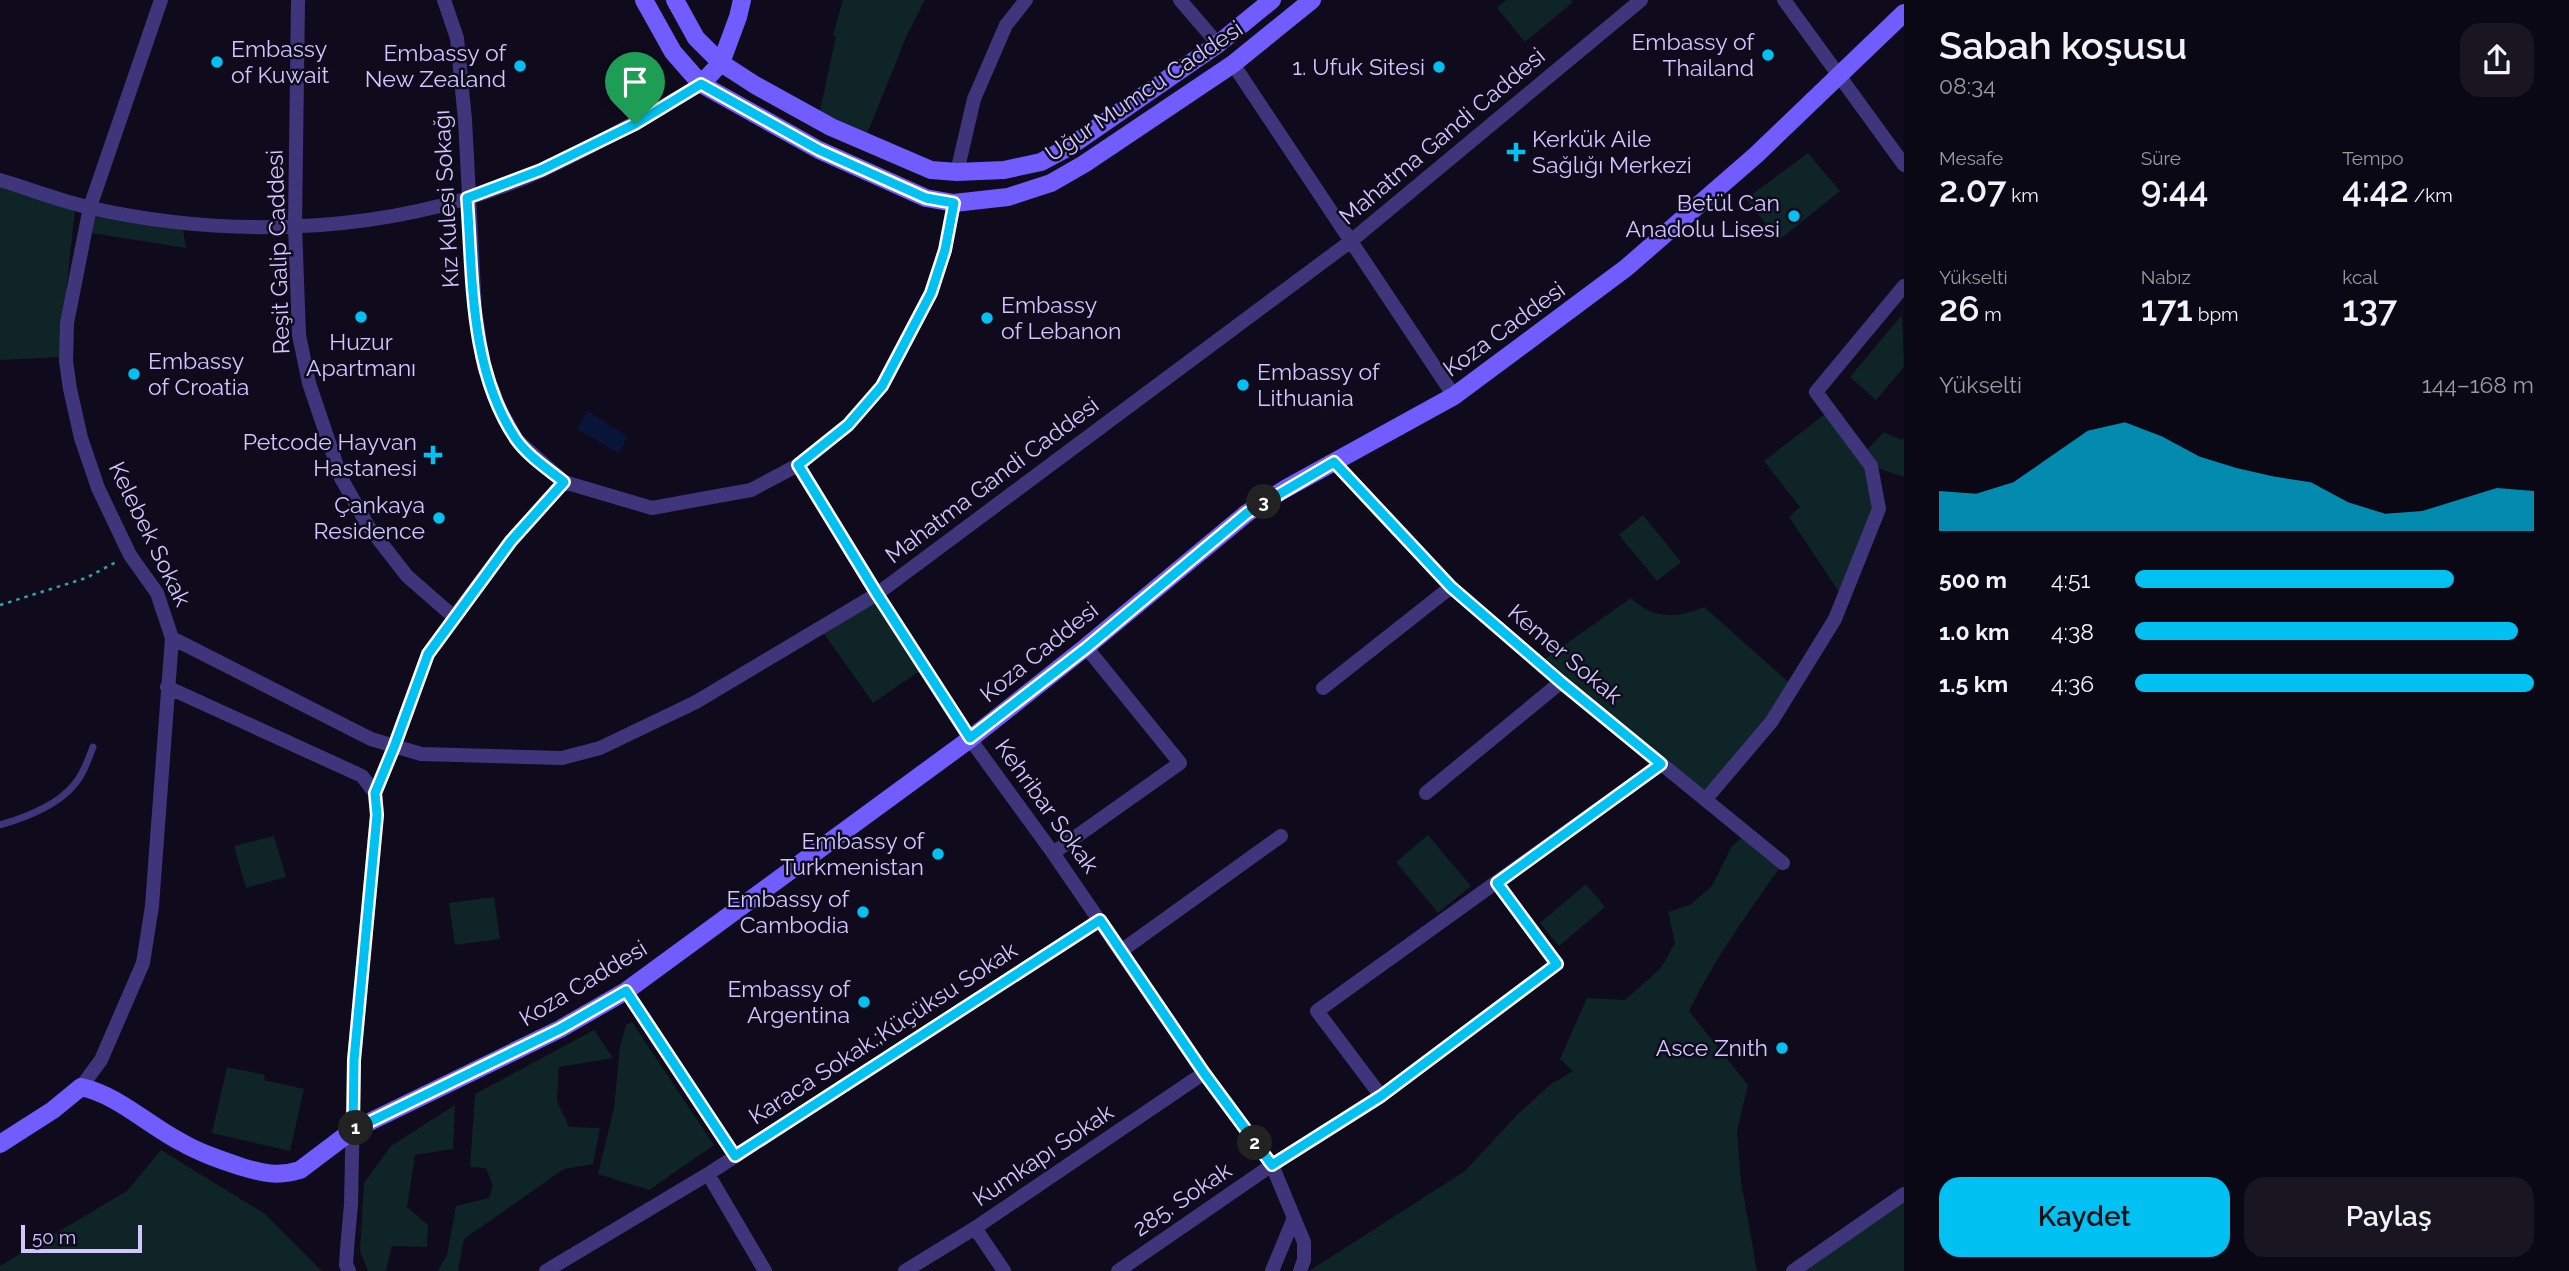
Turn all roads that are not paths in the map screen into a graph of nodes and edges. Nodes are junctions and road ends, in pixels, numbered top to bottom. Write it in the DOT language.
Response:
graph roads {
  1 [pos="161,0"];
  2 [pos="298,0"];
  3 [pos="444,0"];
  4 [pos="645,0"];
  5 [pos="676,0"];
  6 [pos="742,0"];
  7 [pos="1026,0"];
  8 [pos="1180,0"];
  9 [pos="1272,0"];
  10 [pos="1312,0"];
  11 [pos="1641,0"];
  12 [pos="1784,0"];
  13 [pos="1904,13"];
  14 [pos="1218,44"];
  15 [pos="721,63"];
  16 [pos="1233,64"];
  17 [pos="1839,73"];
  18 [pos="701,84"];
  19 [pos="1904,165"];
  20 [pos="957,172"];
  21 [pos="0,180"];
  22 [pos="467,198"];
  23 [pos="954,203"];
  24 [pos="90,207"];
  25 [pos="295,226"];
  26 [pos="1351,242"];
  27 [pos="1904,286"];
  28 [pos="1454,396"];
  29 [pos="1334,462"];
  30 [pos="798,465"];
  31 [pos="564,482"];
  32 [pos="1451,587"];
  33 [pos="877,594"];
  34 [pos="172,638"];
  35 [pos="1086,648"];
  36 [pos="1561,682"];
  37 [pos="167,687"];
  38 [pos="1324,688"];
  39 [pos="970,738"];
  40 [pos="93,747"];
  41 [pos="394,747"];
  42 [pos="1661,764"];
  43 [pos="375,793"];
  44 [pos="1426,793"];
  45 [pos="1706,799"];
  46 [pos="0,825"];
  47 [pos="1281,836"];
  48 [pos="1053,853"];
  49 [pos="1783,863"];
  50 [pos="1497,883"];
  51 [pos="1100,920"];
  52 [pos="1121,951"];
  53 [pos="626,991"];
  54 [pos="1204,1073"];
  55 [pos="81,1087"];
  56 [pos="1381,1096"];
  57 [pos="353,1130"];
  58 [pos="0,1144"];
  59 [pos="735,1156"];
  60 [pos="1272,1165"];
  61 [pos="708,1174"];
  62 [pos="1904,1194"];
  63 [pos="1294,1218"];
  64 [pos="975,1228"];
  65 [pos="349,1271"];
  66 [pos="547,1271"];
  67 [pos="765,1271"];
  68 [pos="905,1271"];
  69 [pos="1003,1271"];
  70 [pos="1118,1271"];
  71 [pos="1272,1271"];
  72 [pos="1300,1271"];
  73 [pos="1793,1271"];
  1 -- 24 [label="street, Kelebek Sokak"];
  2 -- 25 [label="street, Reşit Galip Caddesi"];
  3 -- 22 [label="street, Kız Kulesi Sokağı"];
  4 -- 18 [label="street, Uğur Mumcu Caddesi"];
  5 -- 15 [label="street, Uğur Mumcu Caddesi"];
  6 -- 15 [label="street"];
  7 -- 20 [label="street"];
  8 -- 14 [label="street"];
  9 -- 14 [label="street, Uğur Mumcu Caddesi"];
  10 -- 16 [label="street, Uğur Mumcu Caddesi"];
  11 -- 26 [label="street, Mahatma Gandi Caddesi"];
  12 -- 17 [label="street"];
  13 -- 17 [label="street, Koza Caddesi"];
  14 -- 16 [label="street"];
  14 -- 20 [label="street, Uğur Mumcu Caddesi"];
  15 -- 18 [label="street"];
  15 -- 20 [label="street, Uğur Mumcu Caddesi"];
  16 -- 23 [label="street, Uğur Mumcu Caddesi"];
  16 -- 26 [label="street"];
  17 -- 19 [label="street"];
  17 -- 28 [label="street, Koza Caddesi"];
  18 -- 22 [label="street"];
  18 -- 23 [label="street, Uğur Mumcu Caddesi"];
  21 -- 24 [label="street"];
  22 -- 25 [label="street"];
  22 -- 31 [label="street, Kız Kulesi Sokağı"];
  23 -- 30 [label="street, Kız Kulesi Sokağı"];
  24 -- 25 [label="street"];
  24 -- 34 [label="street, Kelebek Sokak"];
  25 -- 31 [label="street, Reşit Galip Caddesi"];
  26 -- 28 [label="street"];
  26 -- 33 [label="street, Mahatma Gandi Caddesi"];
  27 -- 45 [label="street"];
  28 -- 29 [label="street, Koza Caddesi"];
  29 -- 32 [label="street, Kemer Sokak"];
  29 -- 35 [label="street, Koza Caddesi"];
  30 -- 31 [label="street, Kız Kulesi Sokağı"];
  30 -- 33 [label="street, Kehribar Sokak"];
  32 -- 36 [label="street, Kemer Sokak"];
  32 -- 38 [label="street"];
  33 -- 39 [label="street, Kehribar Sokak"];
  33 -- 41 [label="street, Mahatma Gandi Caddesi"];
  34 -- 37 [label="street, Kelebek Sokak"];
  34 -- 41 [label="street, Mahatma Gandi Caddesi"];
  35 -- 39 [label="street, Koza Caddesi"];
  35 -- 48 [label="street"];
  36 -- 42 [label="street, Kemer Sokak"];
  36 -- 44 [label="street"];
  37 -- 43 [label="street"];
  37 -- 55 [label="street, Kelebek Sokak"];
  39 -- 48 [label="street, Kehribar Sokak"];
  39 -- 53 [label="street, Koza Caddesi"];
  40 -- 46 [label="lane"];
  41 -- 43 [label="street"];
  42 -- 45 [label="street, Kemer Sokak"];
  42 -- 50 [label="street"];
  43 -- 57 [label="street"];
  45 -- 49 [label="street, Kemer Sokak"];
  47 -- 52 [label="street"];
  48 -- 51 [label="street, Kehribar Sokak"];
  50 -- 56 [label="street, 285. Sokak"];
  50 -- 56 [label="street"];
  51 -- 52 [label="street, Kehribar Sokak"];
  51 -- 59 [label="street, Karaca Sokak.;Küçüksu Sokak"];
  52 -- 54 [label="street, Kehribar Sokak"];
  53 -- 57 [label="street, Koza Caddesi"];
  53 -- 59 [label="street"];
  54 -- 60 [label="street, Kehribar Sokak"];
  54 -- 64 [label="street, Kumkapı Sokak"];
  55 -- 57 [label="street, Koza Caddesi"];
  55 -- 58 [label="street"];
  56 -- 60 [label="street, 285. Sokak"];
  57 -- 65 [label="street"];
  59 -- 61 [label="street, Karaca Sokak.;Küçüksu Sokak"];
  60 -- 63 [label="street, Kehribar Sokak"];
  60 -- 70 [label="street, 285. Sokak"];
  61 -- 66 [label="street, Karaca Sokak.;Küçüksu Sokak"];
  61 -- 67 [label="street"];
  62 -- 73 [label="street"];
  63 -- 71 [label="street"];
  63 -- 72 [label="street, Kehribar Sokak"];
  64 -- 68 [label="street, Kumkapı Sokak"];
  64 -- 69 [label="street"];
}
